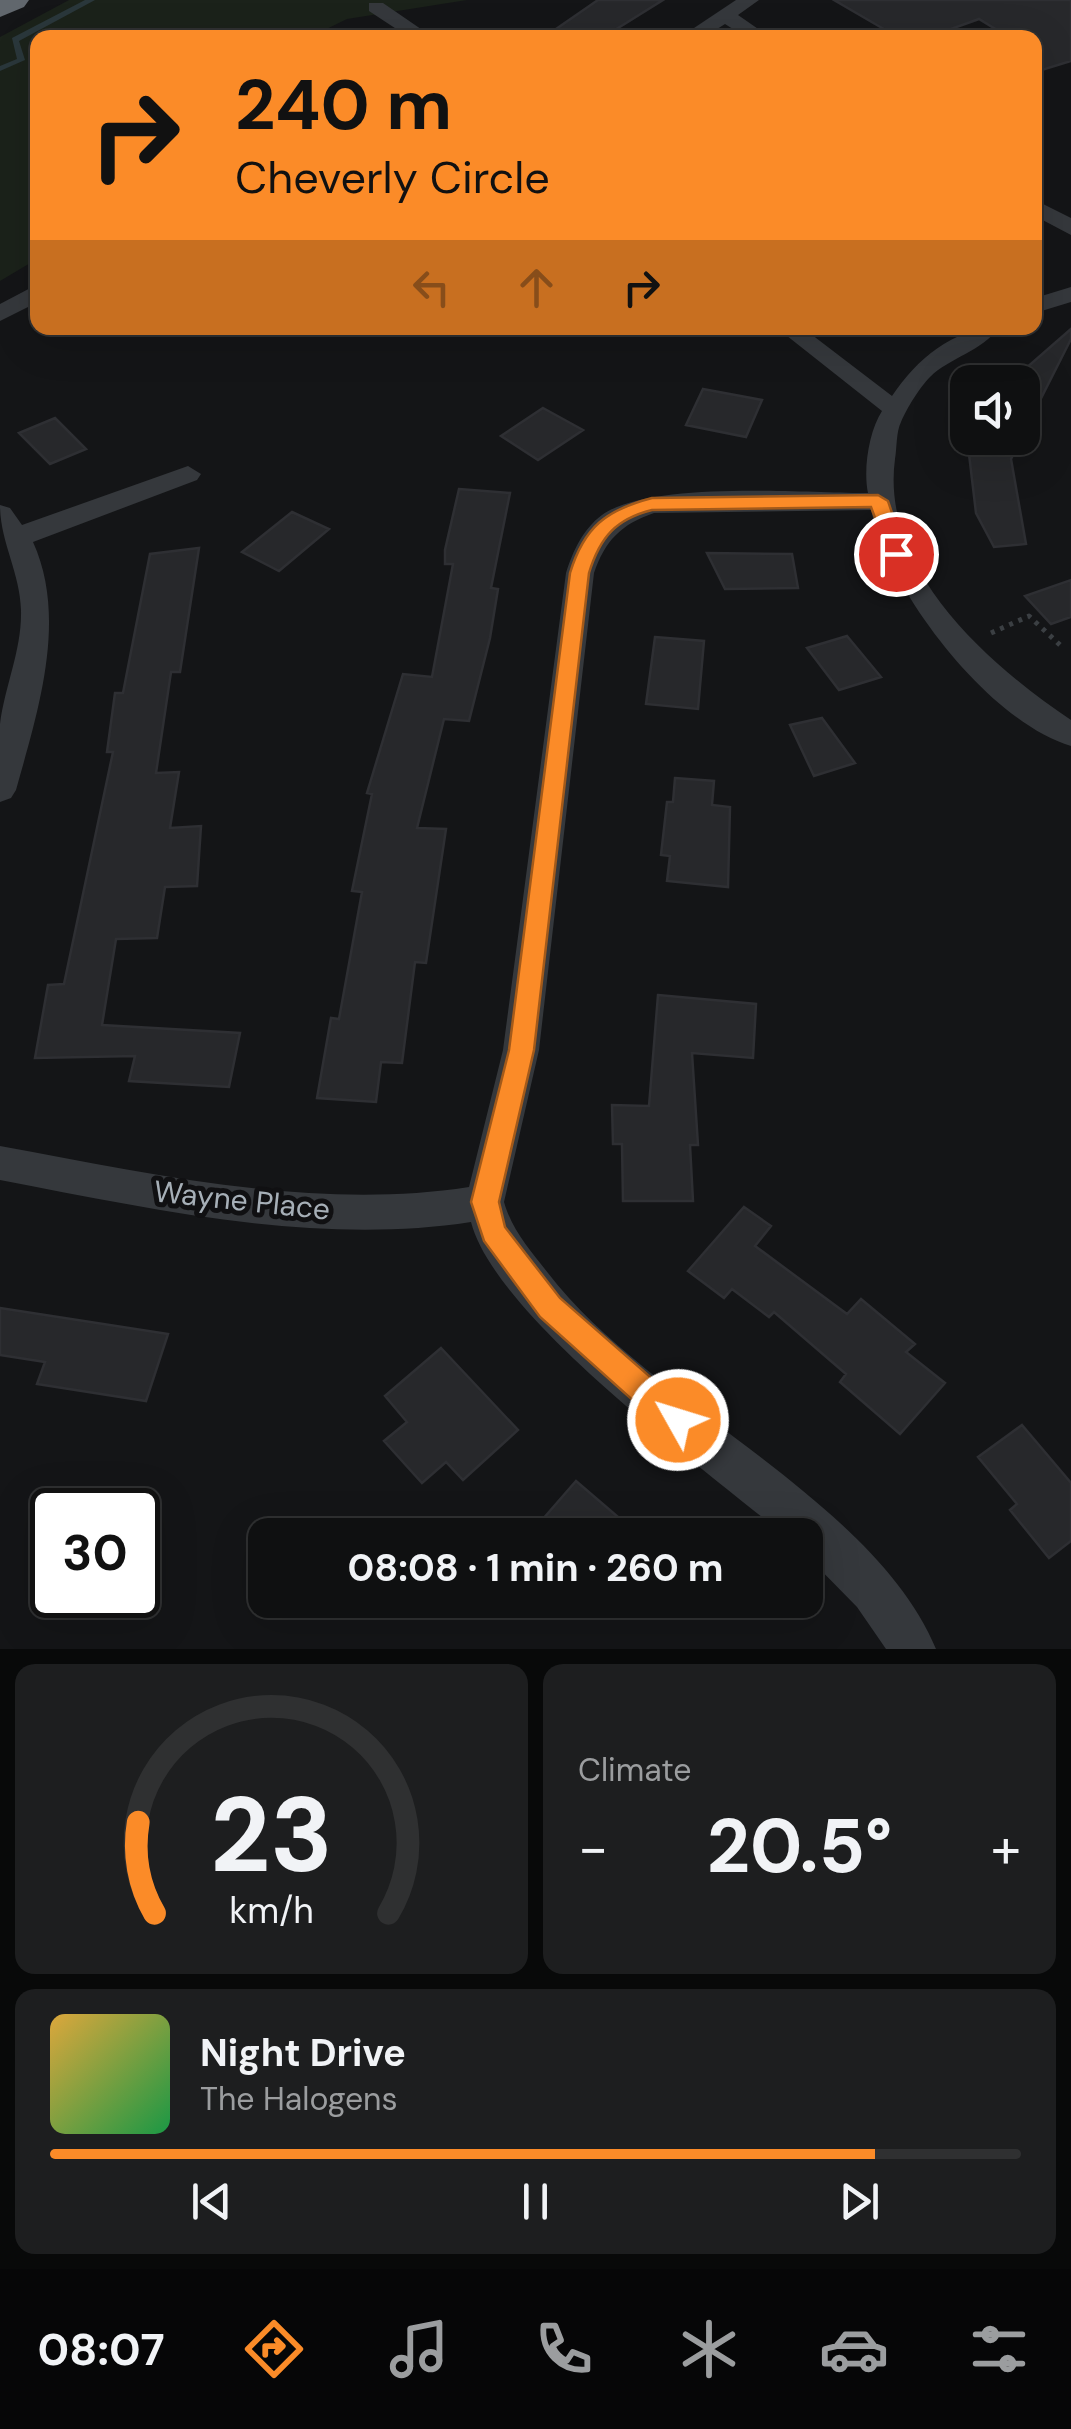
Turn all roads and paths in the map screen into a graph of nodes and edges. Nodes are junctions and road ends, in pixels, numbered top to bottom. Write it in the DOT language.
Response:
graph roads {
  1 [pos="13,0"];
  2 [pos="748,0"];
  3 [pos="0,7"];
  4 [pos="376,7"];
  5 [pos="725,15"];
  6 [pos="412,30"];
  7 [pos="702,30"];
  8 [pos="748,30"];
  9 [pos="1042,211"];
  10 [pos="1071,228"];
  11 [pos="1071,294"];
  12 [pos="30,296"];
  13 [pos="1042,304"];
  14 [pos="0,314"];
  15 [pos="798,335"];
  16 [pos="976,335"];
  17 [pos="891,406"];
  18 [pos="188,474"];
  19 [pos="878,501"];
  20 [pos="9,526"];
  21 [pos="987,635"];
  22 [pos="1060,645"];
  23 [pos="1071,735"];
  24 [pos="0,790"];
  25 [pos="0,1163"];
  26 [pos="485,1202"];
  27 [pos="913,1649"];
  1 -- 3 [label="highway"];
  2 -- 5 [label="street"];
  4 -- 6 [label="street"];
  5 -- 7 [label="street"];
  5 -- 8 [label="street"];
  9 -- 10 [label="street"];
  11 -- 13 [label="street"];
  12 -- 14 [label="street"];
  15 -- 17 [label="street"];
  16 -- 17 [label="street"];
  17 -- 19 [label="street"];
  18 -- 20 [label="street"];
  19 -- 23 [label="street"];
  19 -- 26 [label="street"];
  20 -- 24 [label="street"];
  21 -- 22 [label="path"];
  25 -- 26 [label="street, Wayne Place"];
  26 -- 27 [label="street"];
}
